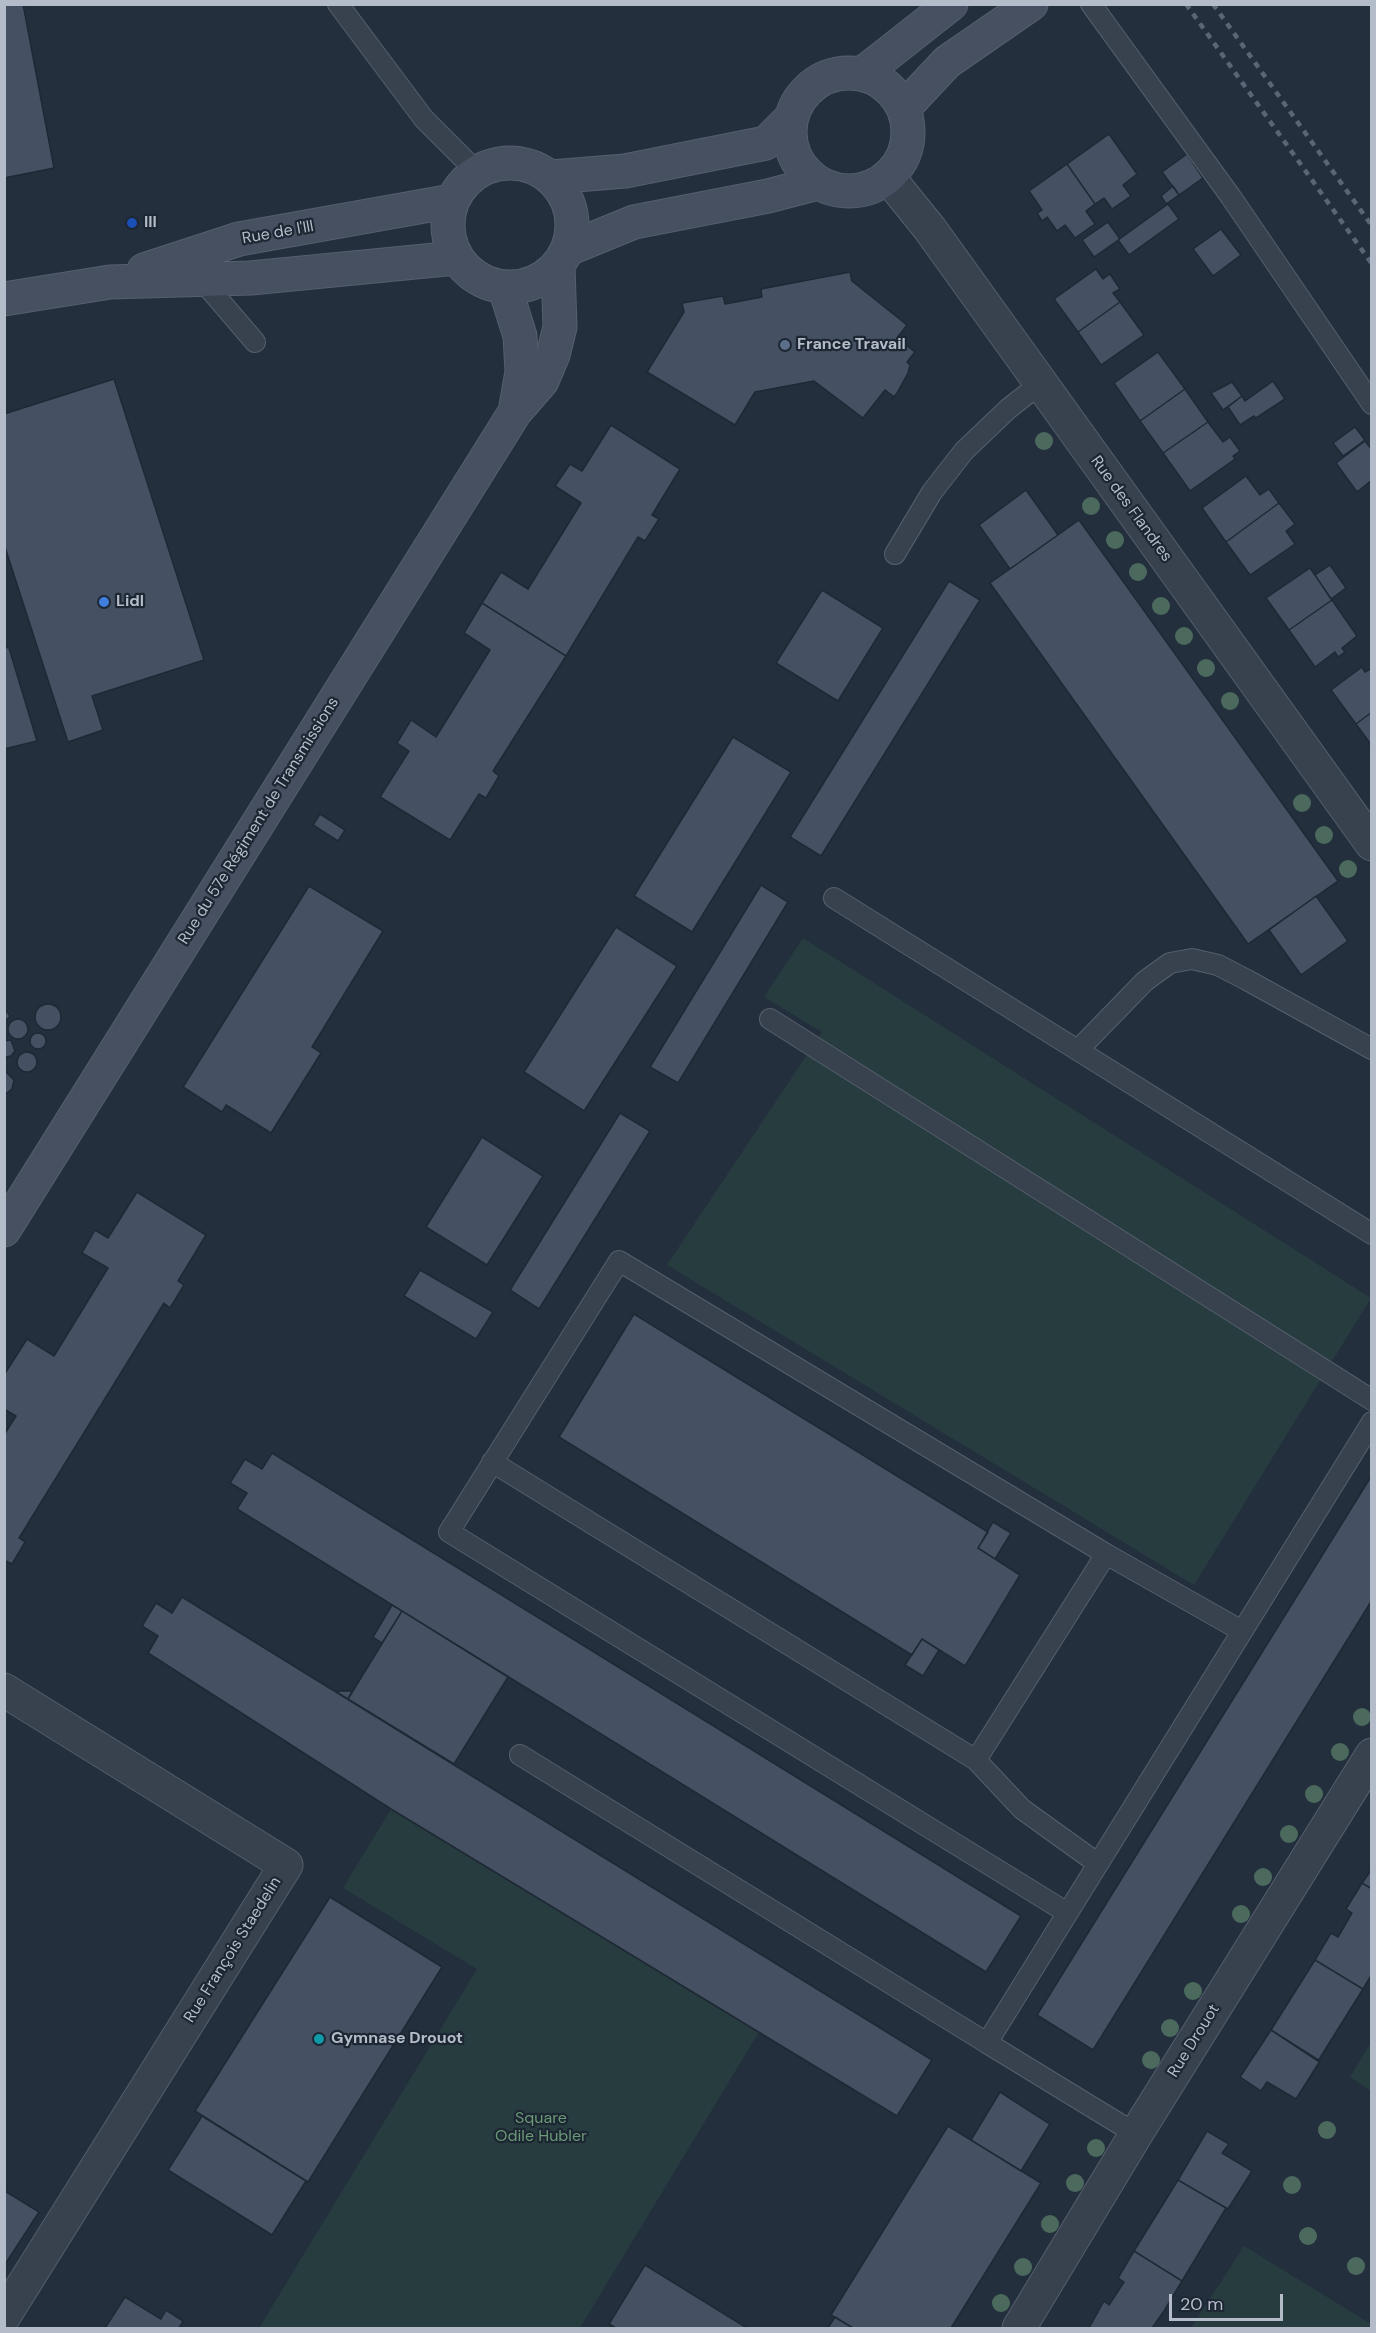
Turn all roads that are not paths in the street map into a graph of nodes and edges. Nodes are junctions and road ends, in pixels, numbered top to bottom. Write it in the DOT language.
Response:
graph roads {
  1 [pos="338,4"];
  2 [pos="951,4"];
  3 [pos="1031,4"];
  4 [pos="1091,4"];
  5 [pos="862,74"];
  6 [pos="904,108"];
  7 [pos="791,118"];
  8 [pos="477,172"];
  9 [pos="551,177"];
  10 [pos="888,177"];
  11 [pos="818,183"];
  12 [pos="452,201"];
  13 [pos="456,258"];
  14 [pos="563,258"];
  15 [pos="201,279"];
  16 [pos="110,282"];
  17 [pos="505,288"];
  18 [pos="4,299"];
  19 [pos="255,342"];
  20 [pos="1041,383"];
  21 [pos="1371,404"];
  22 [pos="515,412"];
  23 [pos="895,554"];
  24 [pos="1371,844"];
  25 [pos="834,898"];
  26 [pos="770,1020"];
  27 [pos="1371,1049"];
  28 [pos="1078,1050"];
  29 [pos="4,1230"];
  30 [pos="1371,1234"];
  31 [pos="1371,1400"];
  32 [pos="1371,1422"];
  33 [pos="492,1462"];
  34 [pos="1106,1554"];
  35 [pos="1242,1631"];
  36 [pos="4,1690"];
  37 [pos="520,1755"];
  38 [pos="1371,1755"];
  39 [pos="976,1760"];
  40 [pos="1097,1863"];
  41 [pos="1066,1912"];
  42 [pos="987,2043"];
  43 [pos="1136,2134"];
  44 [pos="4,2316"];
  45 [pos="1019,2328"];
  1 -- 8 [label="lane"];
  2 -- 5 [label="main road"];
  3 -- 6 [label="main road"];
  4 -- 21 [label="lane"];
  5 -- 6 [label="main road"];
  5 -- 7 [label="main road"];
  6 -- 10 [label="main road"];
  7 -- 9 [label="main road"];
  7 -- 11 [label="main road"];
  8 -- 9 [label="main road"];
  8 -- 12 [label="main road"];
  9 -- 14 [label="main road"];
  10 -- 11 [label="main road"];
  10 -- 20 [label="street, Rue des Flandres"];
  11 -- 14 [label="main road"];
  12 -- 13 [label="main road"];
  12 -- 16 [label="main road, Rue de l'Ill"];
  13 -- 15 [label="main road, Rue de l'Ill"];
  13 -- 17 [label="main road"];
  14 -- 17 [label="main road"];
  14 -- 22 [label="main road, Rue du 57e Régiment de Transmissions"];
  15 -- 16 [label="main road, Rue de l'Ill"];
  15 -- 19 [label="lane"];
  16 -- 18 [label="main road, Rue de l'Ill"];
  17 -- 22 [label="main road, Rue du 57e Régiment de Transmissions"];
  20 -- 23 [label="lane"];
  20 -- 24 [label="street, Rue des Flandres"];
  22 -- 29 [label="main road, Rue du 57e Régiment de Transmissions"];
  25 -- 28 [label="lane"];
  26 -- 31 [label="lane"];
  27 -- 28 [label="lane"];
  28 -- 30 [label="lane"];
  32 -- 35 [label="lane"];
  33 -- 34 [label="lane"];
  33 -- 39 [label="lane"];
  33 -- 41 [label="lane"];
  34 -- 35 [label="lane"];
  34 -- 39 [label="lane"];
  35 -- 40 [label="lane"];
  36 -- 44 [label="street, Rue François Staedelin"];
  37 -- 42 [label="lane"];
  38 -- 43 [label="street, Rue Drouot"];
  39 -- 40 [label="lane"];
  40 -- 41 [label="lane"];
  41 -- 42 [label="lane"];
  42 -- 43 [label="lane"];
  43 -- 45 [label="street, Rue Drouot"];
}
